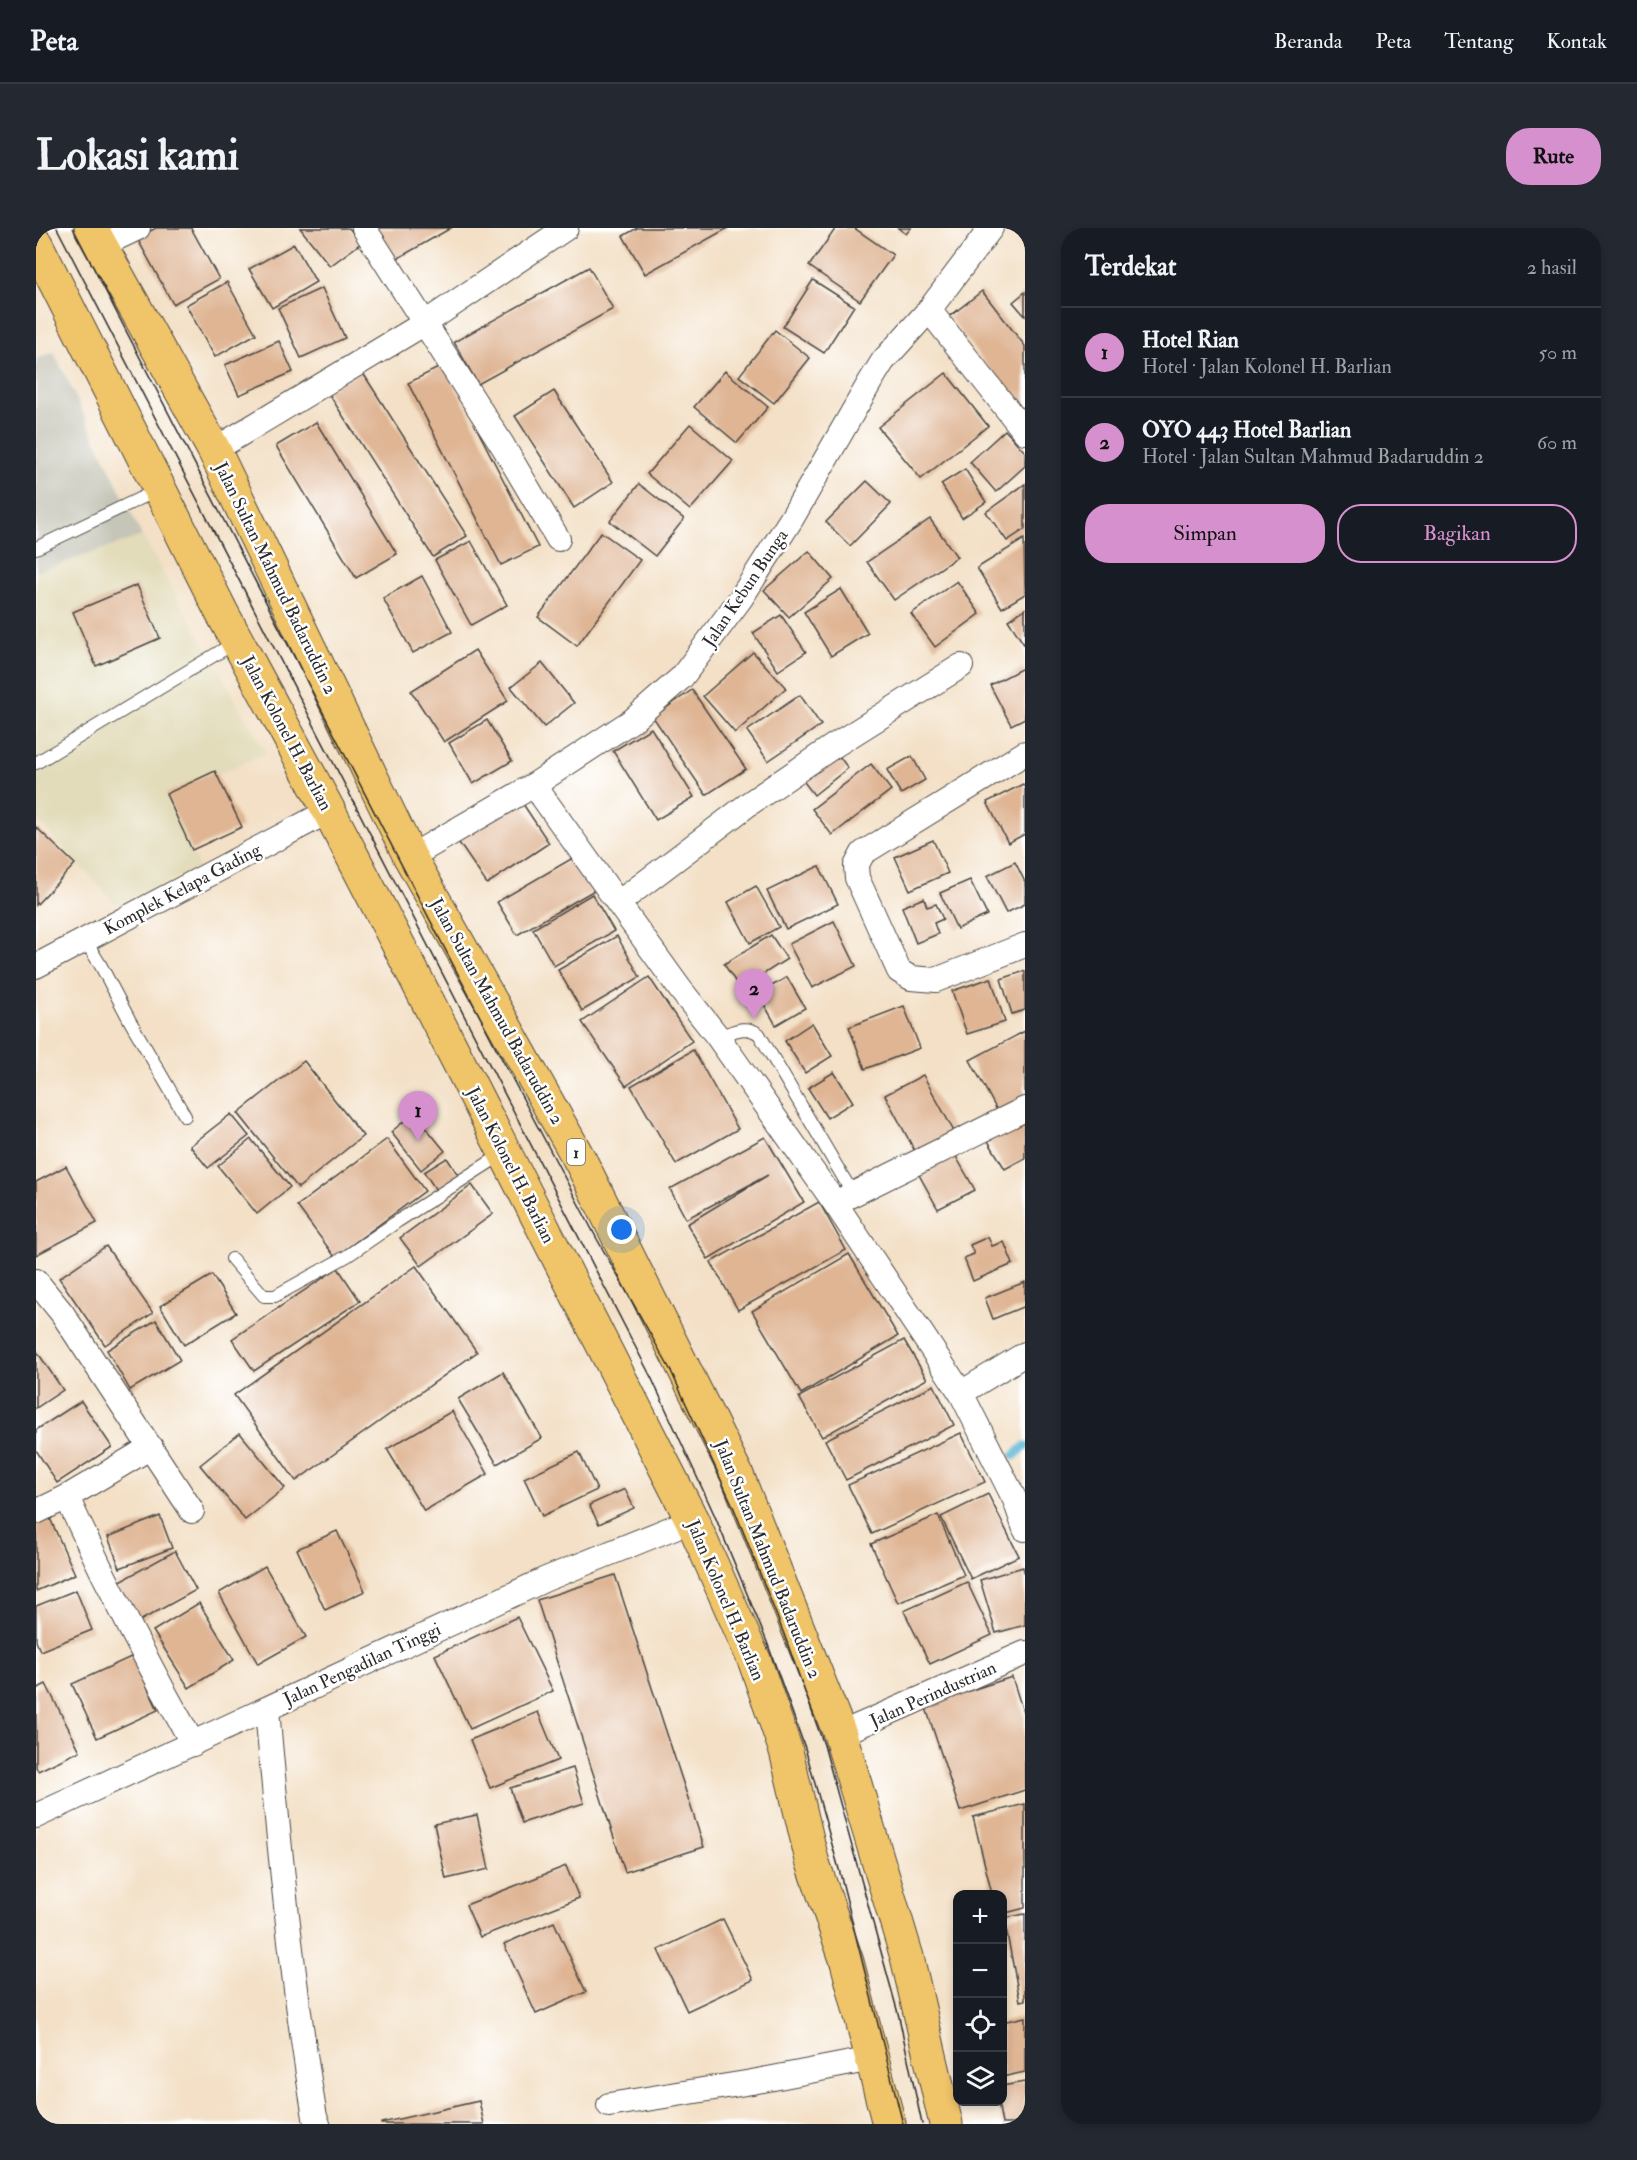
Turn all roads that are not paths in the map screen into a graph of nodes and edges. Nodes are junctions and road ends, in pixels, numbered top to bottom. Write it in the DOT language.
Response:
graph roads {
  1 [pos="138,228"];
  2 [pos="364,228"];
  3 [pos="566,228"];
  4 [pos="991,228"];
  5 [pos="96,237"];
  6 [pos="36,244"];
  7 [pos="928,310"];
  8 [pos="425,323"];
  9 [pos="1025,432"];
  10 [pos="214,450"];
  11 [pos="161,488"];
  12 [pos="558,539"];
  13 [pos="36,548"];
  14 [pos="237,641"];
  15 [pos="962,666"];
  16 [pos="1025,753"];
  17 [pos="36,763"];
  18 [pos="534,785"];
  19 [pos="329,811"];
  20 [pos="410,857"];
  21 [pos="618,903"];
  22 [pos="85,940"];
  23 [pos="1025,945"];
  24 [pos="36,966"];
  25 [pos="718,1037"];
  26 [pos="1025,1109"];
  27 [pos="185,1116"];
  28 [pos="505,1152"];
  29 [pos="844,1198"];
  30 [pos="232,1259"];
  31 [pos="36,1281"];
  32 [pos="1025,1354"];
  33 [pos="961,1393"];
  34 [pos="151,1447"];
  35 [pos="67,1497"];
  36 [pos="192,1511"];
  37 [pos="36,1512"];
  38 [pos="692,1520"];
  39 [pos="1025,1529"];
  40 [pos="1025,1653"];
  41 [pos="267,1709"];
  42 [pos="840,1734"];
  43 [pos="193,1744"];
  44 [pos="36,1816"];
  45 [pos="872,2059"];
  46 [pos="609,2105"];
  47 [pos="318,2124"];
  48 [pos="889,2124"];
  49 [pos="946,2124"];
  1 -- 5 [label="street"];
  2 -- 8 [label="street"];
  3 -- 8 [label="street"];
  4 -- 7 [label="street, Jalan Kebun Bunga"];
  5 -- 10 [label="highway, Jalan Sultan Mahmud Badaruddin 2 / 1"];
  6 -- 11 [label="highway, Jalan Kolonel H. Barlian"];
  7 -- 9 [label="street"];
  7 -- 18 [label="street, Jalan Kebun Bunga"];
  8 -- 10 [label="street"];
  8 -- 12 [label="street"];
  10 -- 20 [label="highway, Jalan Sultan Mahmud Badaruddin 2 / 1"];
  11 -- 13 [label="lane"];
  11 -- 14 [label="highway, Jalan Kolonel H. Barlian"];
  14 -- 17 [label="lane"];
  14 -- 19 [label="highway, Jalan Kolonel H. Barlian"];
  15 -- 21 [label="street"];
  16 -- 23 [label="street"];
  18 -- 20 [label="street, Jalan Kebun Bunga"];
  18 -- 21 [label="street"];
  19 -- 22 [label="street, Komplek Kelapa Gading"];
  19 -- 28 [label="highway, Jalan Kolonel H. Barlian"];
  20 -- 42 [label="highway, Jalan Sultan Mahmud Badaruddin 2 / 1"];
  21 -- 25 [label="street"];
  22 -- 24 [label="street, Komplek Kelapa Gading"];
  22 -- 27 [label="lane"];
  25 -- 29 [label="street"];
  25 -- 29 [label="lane"];
  26 -- 29 [label="street"];
  28 -- 30 [label="lane"];
  28 -- 38 [label="highway, Jalan Kolonel H. Barlian"];
  29 -- 33 [label="street"];
  31 -- 34 [label="street"];
  32 -- 33 [label="street"];
  33 -- 39 [label="street"];
  34 -- 35 [label="street"];
  34 -- 36 [label="street"];
  35 -- 37 [label="street"];
  35 -- 43 [label="street"];
  38 -- 41 [label="street, Jalan Pengadilan Tinggi"];
  38 -- 45 [label="highway, Jalan Kolonel H. Barlian"];
  40 -- 42 [label="street, Jalan Perindustrian"];
  41 -- 43 [label="street, Jalan Pengadilan Tinggi"];
  41 -- 47 [label="street"];
  42 -- 49 [label="highway, Jalan Sultan Mahmud Badaruddin 2 / 1"];
  43 -- 44 [label="street, Jalan Pengadilan Tinggi"];
  45 -- 46 [label="street"];
  45 -- 48 [label="highway, Jalan Kolonel H. Barlian"];
}
